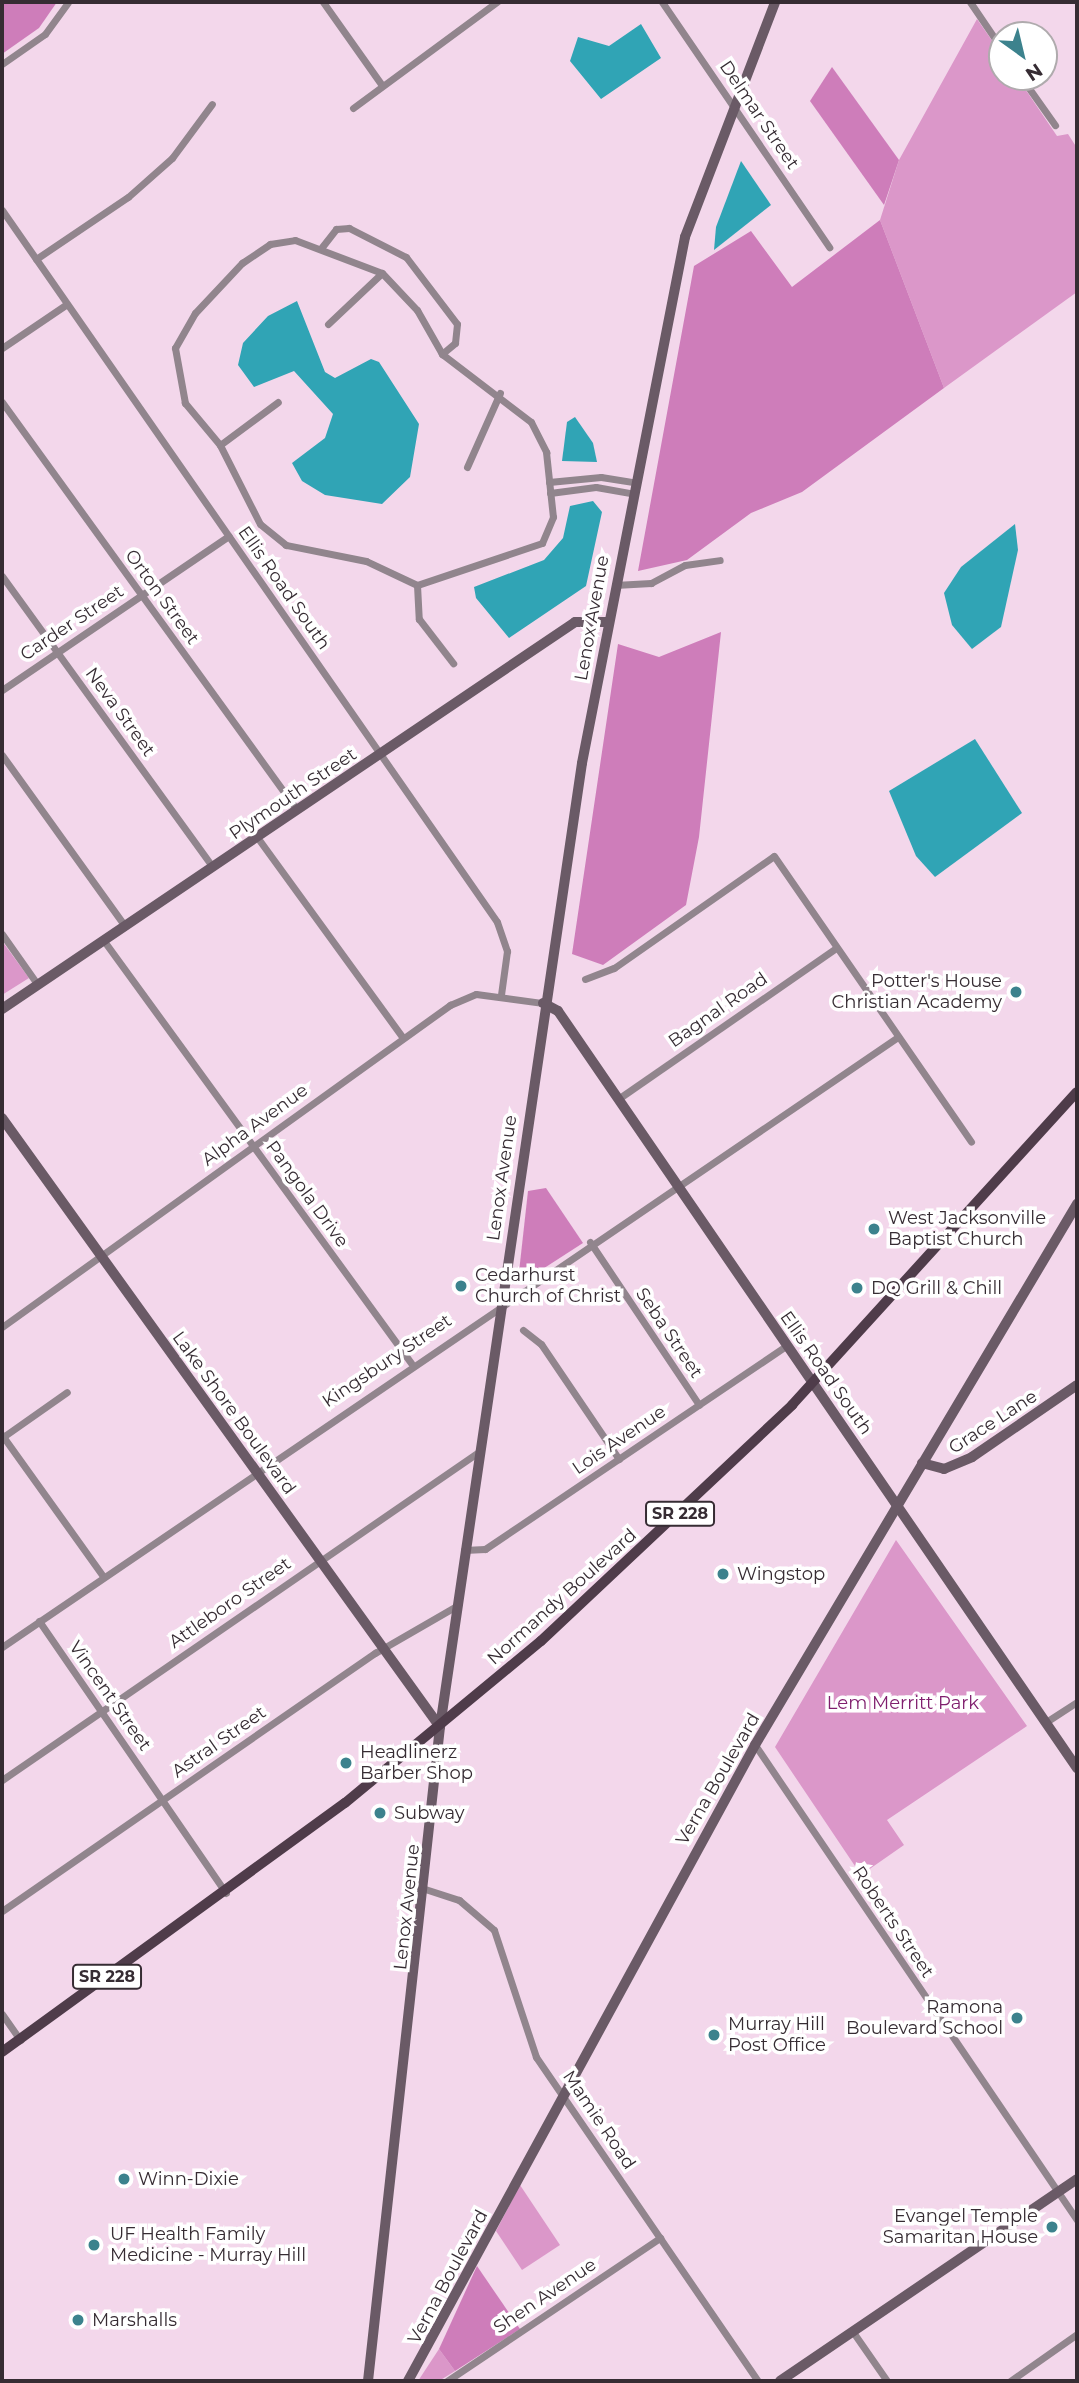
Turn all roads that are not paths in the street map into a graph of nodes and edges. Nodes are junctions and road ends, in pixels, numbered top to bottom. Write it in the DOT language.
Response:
graph roads {
  1 [pos="68,2"];
  2 [pos="325,2"];
  3 [pos="497,2"];
  4 [pos="662,2"];
  5 [pos="775,2"];
  6 [pos="970,2"];
  7 [pos="988,28"];
  8 [pos="2,64"];
  9 [pos="381,84"];
  10 [pos="1031,91"];
  11 [pos="732,102"];
  12 [pos="212,104"];
  13 [pos="353,108"];
  14 [pos="1055,125"];
  15 [pos="2,210"];
  16 [pos="322,247"];
  17 [pos="829,247"];
  18 [pos="36,259"];
  19 [pos="382,273"];
  20 [pos="67,304"];
  21 [pos="328,324"];
  22 [pos="2,348"];
  23 [pos="442,354"];
  24 [pos="500,393"];
  25 [pos="2,402"];
  26 [pos="278,402"];
  27 [pos="220,445"];
  28 [pos="467,467"];
  29 [pos="549,482"];
  30 [pos="631,488"];
  31 [pos="550,493"];
  32 [pos="229,536"];
  33 [pos="720,560"];
  34 [pos="2,576"];
  35 [pos="417,585"];
  36 [pos="614,585"];
  37 [pos="141,596"];
  38 [pos="607,622"];
  39 [pos="57,652"];
  40 [pos="453,663"];
  41 [pos="2,690"];
  42 [pos="380,754"];
  43 [pos="2,755"];
  44 [pos="297,810"];
  45 [pos="257,837"];
  46 [pos="213,867"];
  47 [pos="125,926"];
  48 [pos="2,934"];
  49 [pos="104,941"];
  50 [pos="836,948"];
  51 [pos="584,979"];
  52 [pos="38,985"];
  53 [pos="501,995"];
  54 [pos="543,1003"];
  55 [pos="2,1009"];
  56 [pos="898,1037"];
  57 [pos="403,1038"];
  58 [pos="1077,1092"];
  59 [pos="618,1099"];
  60 [pos="2,1118"];
  61 [pos="971,1142"];
  62 [pos="252,1146"];
  63 [pos="677,1187"];
  64 [pos="1077,1204"];
  65 [pos="590,1242"];
  66 [pos="102,1256"];
  67 [pos="500,1302"];
  68 [pos="2,1327"];
  69 [pos="523,1330"];
  70 [pos="787,1345"];
  71 [pos="411,1363"];
  72 [pos="814,1382"];
  73 [pos="1077,1385"];
  74 [pos="67,1392"];
  75 [pos="699,1405"];
  76 [pos="3,1436"];
  77 [pos="477,1453"];
  78 [pos="619,1459"];
  79 [pos="922,1463"];
  80 [pos="255,1469"];
  81 [pos="898,1503"];
  82 [pos="464,1550"];
  83 [pos="321,1560"];
  84 [pos="103,1576"];
  85 [pos="458,1605"];
  86 [pos="39,1621"];
  87 [pos="2,1647"];
  88 [pos="385,1649"];
  89 [pos="1077,1702"];
  90 [pos="101,1712"];
  91 [pos="1046,1723"];
  92 [pos="440,1727"];
  93 [pos="754,1745"];
  94 [pos="1077,1768"];
  95 [pos="2,1780"];
  96 [pos="162,1800"];
  97 [pos="425,1889"];
  98 [pos="226,1893"];
  99 [pos="2,1912"];
  100 [pos="2,2014"];
  101 [pos="20,2040"];
  102 [pos="2,2052"];
  103 [pos="563,2095"];
  104 [pos="1077,2179"];
  105 [pos="1058,2192"];
  106 [pos="1077,2220"];
  107 [pos="660,2238"];
  108 [pos="853,2332"];
  109 [pos="1077,2334"];
  110 [pos="368,2381"];
  111 [pos="408,2381"];
  112 [pos="447,2381"];
  113 [pos="758,2381"];
  114 [pos="780,2381"];
  115 [pos="887,2381"];
  116 [pos="1010,2381"];
  1 -- 8 [label="street"];
  2 -- 9 [label="street"];
  3 -- 9 [label="street"];
  4 -- 11 [label="street, Delmar Street"];
  5 -- 11 [label="street, Lenox Avenue"];
  6 -- 7 [label="street"];
  9 -- 13 [label="street"];
  10 -- 14 [label="street"];
  11 -- 17 [label="street, Delmar Street"];
  11 -- 30 [label="street, Lenox Avenue"];
  12 -- 18 [label="street"];
  15 -- 18 [label="street, Ellis Road South"];
  16 -- 19 [label="street"];
  16 -- 23 [label="street"];
  16 -- 27 [label="street"];
  18 -- 20 [label="street, Ellis Road South"];
  19 -- 21 [label="street"];
  19 -- 23 [label="street"];
  20 -- 22 [label="street"];
  20 -- 32 [label="street, Ellis Road South"];
  23 -- 24 [label="street"];
  24 -- 28 [label="street"];
  24 -- 29 [label="street"];
  25 -- 37 [label="street, Orton Street"];
  26 -- 27 [label="street"];
  27 -- 35 [label="street"];
  29 -- 30 [label="street"];
  29 -- 31 [label="street"];
  30 -- 31 [label="street"];
  30 -- 36 [label="street, Lenox Avenue"];
  31 -- 35 [label="street"];
  32 -- 37 [label="street, Carder Street"];
  32 -- 42 [label="street, Ellis Road South"];
  33 -- 36 [label="street"];
  34 -- 39 [label="street, Neva Street"];
  35 -- 40 [label="street"];
  36 -- 38 [label="street, Lenox Avenue"];
  37 -- 39 [label="street, Carder Street"];
  37 -- 44 [label="street, Orton Street"];
  38 -- 42 [label="street, Plymouth Street"];
  38 -- 54 [label="street, Lenox Avenue"];
  39 -- 41 [label="street, Carder Street"];
  39 -- 46 [label="street, Neva Street"];
  42 -- 44 [label="street, Plymouth Street"];
  42 -- 53 [label="street, Ellis Road South"];
  43 -- 47 [label="street"];
  44 -- 45 [label="street, Plymouth Street"];
  45 -- 46 [label="street, Plymouth Street"];
  45 -- 57 [label="street"];
  46 -- 47 [label="street, Plymouth Street"];
  47 -- 49 [label="street, Plymouth Street"];
  48 -- 52 [label="street"];
  49 -- 52 [label="street, Plymouth Street"];
  49 -- 62 [label="street, Pangola Drive"];
  50 -- 51 [label="street"];
  50 -- 56 [label="street"];
  50 -- 59 [label="street, Bagnal Road"];
  52 -- 55 [label="street, Plymouth Street"];
  53 -- 54 [label="street, Alpha Avenue"];
  53 -- 57 [label="street, Alpha Avenue"];
  54 -- 59 [label="street, Ellis Road South"];
  54 -- 67 [label="street, Lenox Avenue"];
  56 -- 61 [label="street"];
  56 -- 63 [label="street, Kingsbury Street"];
  57 -- 62 [label="street, Alpha Avenue"];
  58 -- 72 [label="main road, Normandy Boulevard / SR 228"];
  59 -- 63 [label="street, Ellis Road South"];
  60 -- 66 [label="street, Lake Shore Boulevard"];
  62 -- 66 [label="street, Alpha Avenue"];
  62 -- 71 [label="street, Pangola Drive"];
  63 -- 65 [label="street, Kingsbury Street"];
  63 -- 70 [label="street, Ellis Road South"];
  64 -- 79 [label="street, Verna Boulevard"];
  65 -- 67 [label="street, Kingsbury Street"];
  65 -- 75 [label="street, Seba Street"];
  66 -- 68 [label="street, Alpha Avenue"];
  66 -- 80 [label="street, Lake Shore Boulevard"];
  67 -- 71 [label="street, Kingsbury Street"];
  67 -- 77 [label="street, Lenox Avenue"];
  69 -- 78 [label="street"];
  70 -- 72 [label="street, Ellis Road South"];
  70 -- 75 [label="street, Lois Avenue"];
  71 -- 80 [label="street, Kingsbury Street"];
  72 -- 81 [label="street, Ellis Road South"];
  72 -- 92 [label="main road, Normandy Boulevard / SR 228"];
  73 -- 79 [label="street, Grace Lane"];
  74 -- 76 [label="street"];
  75 -- 78 [label="street, Lois Avenue"];
  76 -- 84 [label="street"];
  77 -- 82 [label="street, Lenox Avenue"];
  77 -- 83 [label="street, Attleboro Street"];
  78 -- 82 [label="street, Lois Avenue"];
  79 -- 81 [label="street, Verna Boulevard"];
  80 -- 83 [label="street, Lake Shore Boulevard"];
  80 -- 84 [label="street, Kingsbury Street"];
  81 -- 91 [label="street, Ellis Road South"];
  81 -- 93 [label="street, Verna Boulevard"];
  82 -- 85 [label="street, Lenox Avenue"];
  83 -- 88 [label="street, Lake Shore Boulevard"];
  83 -- 90 [label="street, Attleboro Street"];
  84 -- 86 [label="street, Kingsbury Street"];
  85 -- 88 [label="street, Astral Street"];
  85 -- 92 [label="street, Lenox Avenue"];
  86 -- 87 [label="street, Kingsbury Street"];
  86 -- 90 [label="street, Vincent Street"];
  88 -- 92 [label="street, Lake Shore Boulevard"];
  88 -- 96 [label="street, Astral Street"];
  89 -- 91 [label="street"];
  90 -- 95 [label="street, Attleboro Street"];
  90 -- 96 [label="street, Vincent Street"];
  91 -- 94 [label="street, Ellis Road South"];
  92 -- 97 [label="street, Lenox Avenue"];
  92 -- 98 [label="main road, Normandy Boulevard / SR 228"];
  93 -- 103 [label="street, Verna Boulevard"];
  93 -- 105 [label="street, Roberts Street"];
  96 -- 98 [label="street, Vincent Street"];
  96 -- 99 [label="street, Astral Street"];
  97 -- 103 [label="street, Mamie Road"];
  97 -- 110 [label="street, Lenox Avenue"];
  98 -- 101 [label="main road, Normandy Boulevard / SR 228"];
  100 -- 101 [label="street"];
  101 -- 102 [label="main road, Normandy Boulevard / SR 228"];
  103 -- 107 [label="street, Mamie Road"];
  103 -- 111 [label="street, Verna Boulevard"];
  104 -- 105 [label="street"];
  105 -- 106 [label="street, Roberts Street"];
  105 -- 108 [label="street"];
  107 -- 112 [label="street, Shen Avenue"];
  107 -- 113 [label="street, Mamie Road"];
  108 -- 114 [label="street"];
  108 -- 115 [label="street"];
  109 -- 116 [label="street"];
}
